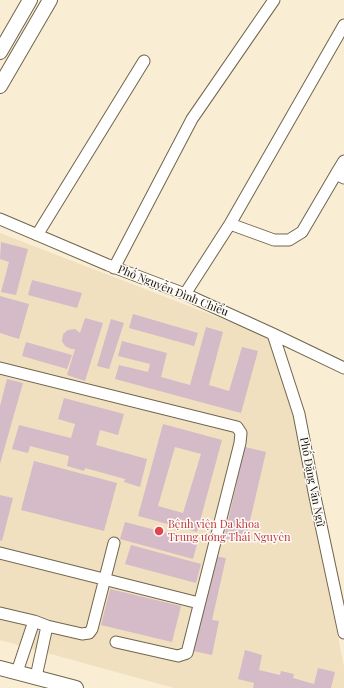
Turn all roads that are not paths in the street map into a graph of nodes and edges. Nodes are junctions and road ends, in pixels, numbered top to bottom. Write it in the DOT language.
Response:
graph roads {
  1 [pos="30,0"];
  2 [pos="50,0"];
  3 [pos="274,0"];
  4 [pos="344,25"];
  5 [pos="1,49"];
  6 [pos="144,61"];
  7 [pos="0,86"];
  8 [pos="344,161"];
  9 [pos="340,176"];
  10 [pos="0,218"];
  11 [pos="230,224"];
  12 [pos="37,235"];
  13 [pos="114,268"];
  14 [pos="185,294"];
  15 [pos="273,334"];
  16 [pos="0,368"];
  17 [pos="344,368"];
  18 [pos="114,543"];
  19 [pos="0,553"];
  20 [pos="105,580"];
  21 [pos="199,603"];
  22 [pos="0,613"];
  23 [pos="34,621"];
  24 [pos="47,626"];
  25 [pos="344,633"];
  26 [pos="116,642"];
  27 [pos="0,668"];
  28 [pos="17,672"];
  29 [pos="36,677"];
  30 [pos="76,688"];
  1 -- 5 [label="main road"];
  2 -- 7 [label="main road"];
  3 -- 13 [label="street"];
  4 -- 11 [label="street"];
  6 -- 12 [label="street"];
  8 -- 9 [label="street"];
  9 -- 11 [label="street"];
  10 -- 12 [label="street, Phố Nguyễn Đình Chiểu"];
  11 -- 14 [label="street"];
  12 -- 13 [label="street, Phố Nguyễn Đình Chiểu"];
  13 -- 14 [label="street, Phố Nguyễn Đình Chiểu"];
  14 -- 15 [label="street, Phố Nguyễn Đình Chiểu"];
  15 -- 17 [label="street, Phố Nguyễn Đình Chiểu"];
  15 -- 25 [label="street, Phố Đặng Văn Ngữ"];
  16 -- 21 [label="street"];
  18 -- 20 [label="street"];
  19 -- 20 [label="street"];
  20 -- 21 [label="street"];
  20 -- 24 [label="street"];
  21 -- 26 [label="street"];
  22 -- 23 [label="street"];
  23 -- 24 [label="street"];
  23 -- 28 [label="street"];
  24 -- 29 [label="street"];
  27 -- 28 [label="main road"];
  28 -- 29 [label="main road"];
  29 -- 30 [label="main road"];
}
